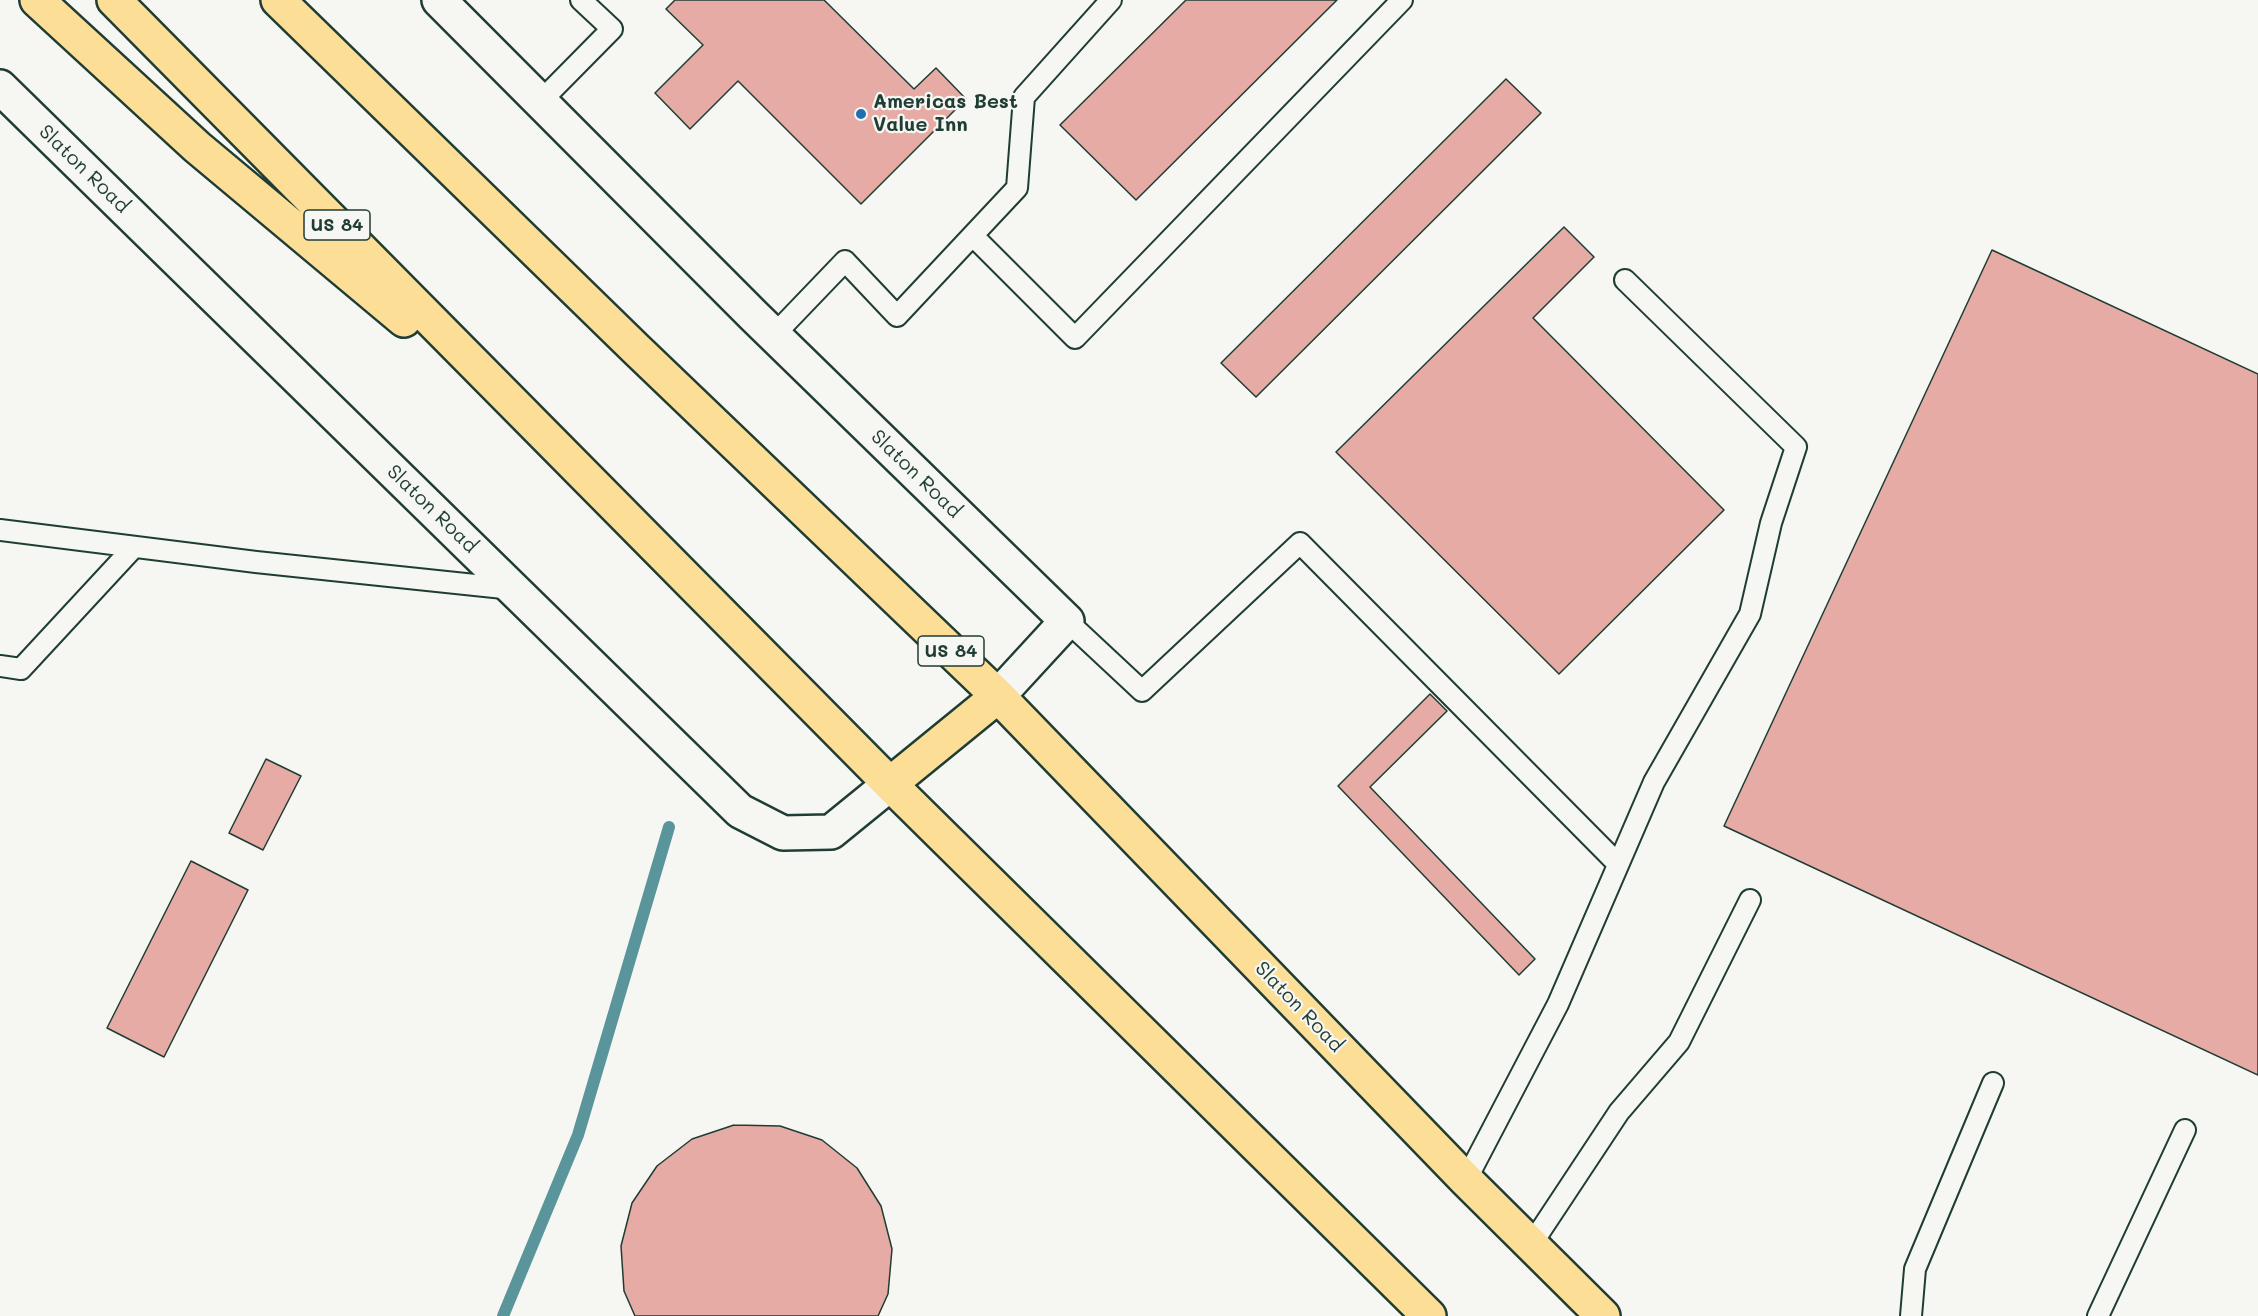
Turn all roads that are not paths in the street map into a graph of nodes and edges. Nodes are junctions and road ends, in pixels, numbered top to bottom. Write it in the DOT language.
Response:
graph roads {
  1 [pos="37,0"];
  2 [pos="114,0"];
  3 [pos="439,0"];
  4 [pos="581,0"];
  5 [pos="1111,0"];
  6 [pos="1402,0"];
  7 [pos="279,1"];
  8 [pos="0,87"];
  9 [pos="540,102"];
  10 [pos="973,236"];
  11 [pos="1625,280"];
  12 [pos="774,335"];
  13 [pos="559,451"];
  14 [pos="0,531"];
  15 [pos="134,547"];
  16 [pos="513,589"];
  17 [pos="1067,621"];
  18 [pos="0,666"];
  19 [pos="998,696"];
  20 [pos="890,784"];
  21 [pos="1618,864"];
  22 [pos="1750,900"];
  23 [pos="1993,1083"];
  24 [pos="2185,1130"];
  25 [pos="1466,1180"];
  26 [pos="1531,1245"];
  27 [pos="1429,1316"];
  28 [pos="1603,1316"];
  29 [pos="1911,1316"];
  30 [pos="2098,1316"];
  1 -- 13 [label="highway"];
  2 -- 13 [label="highway, US 84"];
  3 -- 9 [label="street, Slaton Road"];
  4 -- 9 [label="lane"];
  5 -- 10 [label="lane"];
  6 -- 10 [label="lane"];
  7 -- 19 [label="highway, Slaton Road / US 84"];
  8 -- 16 [label="street, Slaton Road"];
  9 -- 12 [label="street, Slaton Road"];
  10 -- 12 [label="lane"];
  11 -- 21 [label="lane"];
  12 -- 17 [label="street, Slaton Road"];
  13 -- 20 [label="highway, US 84"];
  14 -- 15 [label="lane"];
  15 -- 16 [label="lane"];
  15 -- 18 [label="lane"];
  16 -- 20 [label="street, Slaton Road"];
  17 -- 19 [label="street"];
  17 -- 21 [label="lane"];
  19 -- 20 [label="highway"];
  19 -- 25 [label="highway, Slaton Road / US 84"];
  20 -- 27 [label="highway, US 84"];
  21 -- 25 [label="lane"];
  22 -- 26 [label="lane"];
  23 -- 29 [label="lane"];
  24 -- 30 [label="lane"];
  25 -- 26 [label="highway, Slaton Road / US 84"];
  26 -- 28 [label="highway, Slaton Road / US 84"];
}
